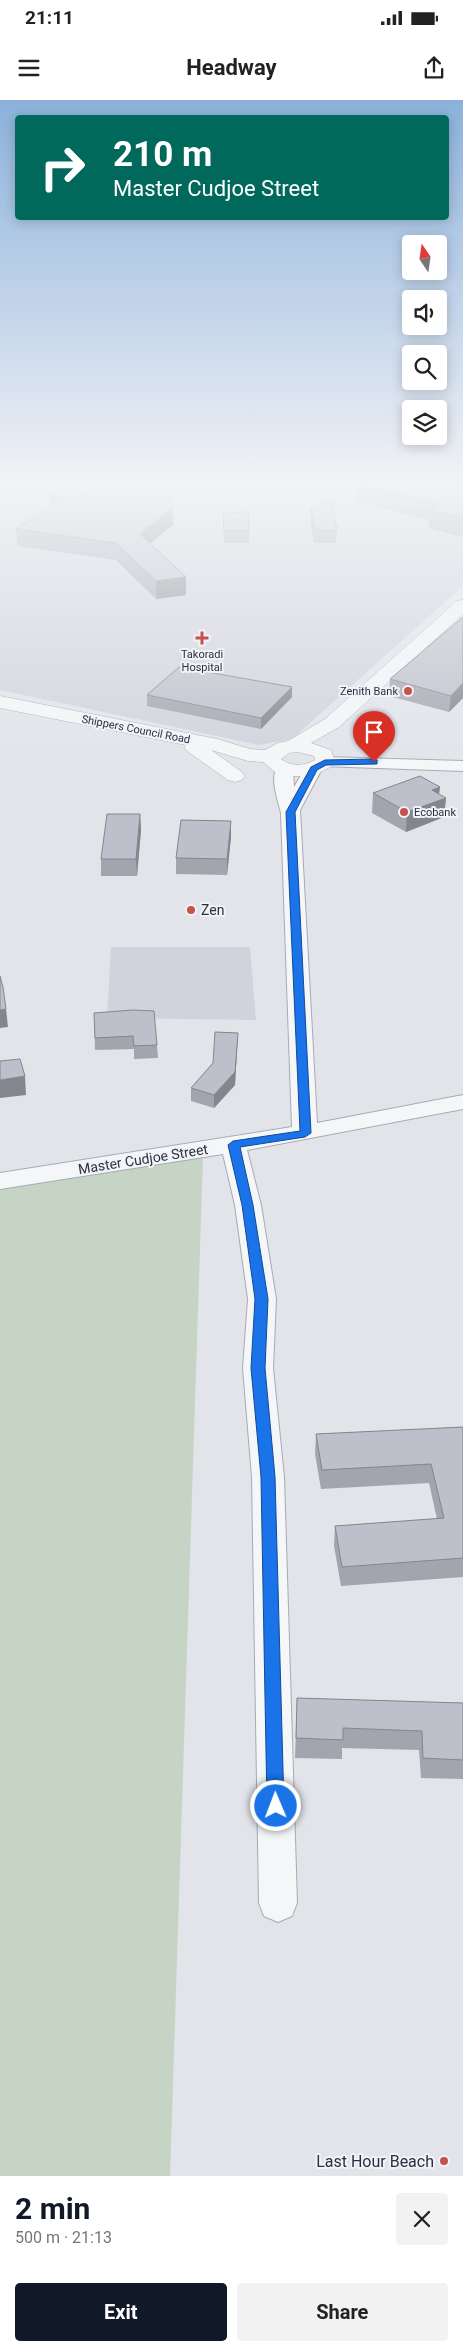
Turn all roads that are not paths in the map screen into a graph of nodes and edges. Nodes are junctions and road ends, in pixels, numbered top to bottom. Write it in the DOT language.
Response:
graph roads {
  1 [pos="463,605"];
  2 [pos="0,702"];
  3 [pos="332,723"];
  4 [pos="181,737"];
  5 [pos="282,755"];
  6 [pos="320,759"];
  7 [pos="463,766"];
  8 [pos="235,776"];
  9 [pos="290,812"];
  10 [pos="463,1102"];
  11 [pos="305,1133"];
  12 [pos="233,1145"];
  13 [pos="0,1182"];
  14 [pos="278,1903"];
  1 -- 3 [label="street"];
  2 -- 4 [label="street, Shippers Council Road"];
  3 -- 5 [label="street"];
  3 -- 6 [label="street"];
  4 -- 5 [label="street, Shippers Council Road"];
  4 -- 8 [label="street"];
  5 -- 6 [label="street, Shippers Council Road"];
  5 -- 9 [label="street"];
  6 -- 7 [label="street"];
  6 -- 9 [label="street"];
  9 -- 11 [label="street"];
  10 -- 11 [label="street, Master Cudjoe Street"];
  11 -- 12 [label="street, Master Cudjoe Street"];
  12 -- 13 [label="street, Master Cudjoe Street"];
  12 -- 14 [label="street"];
}
